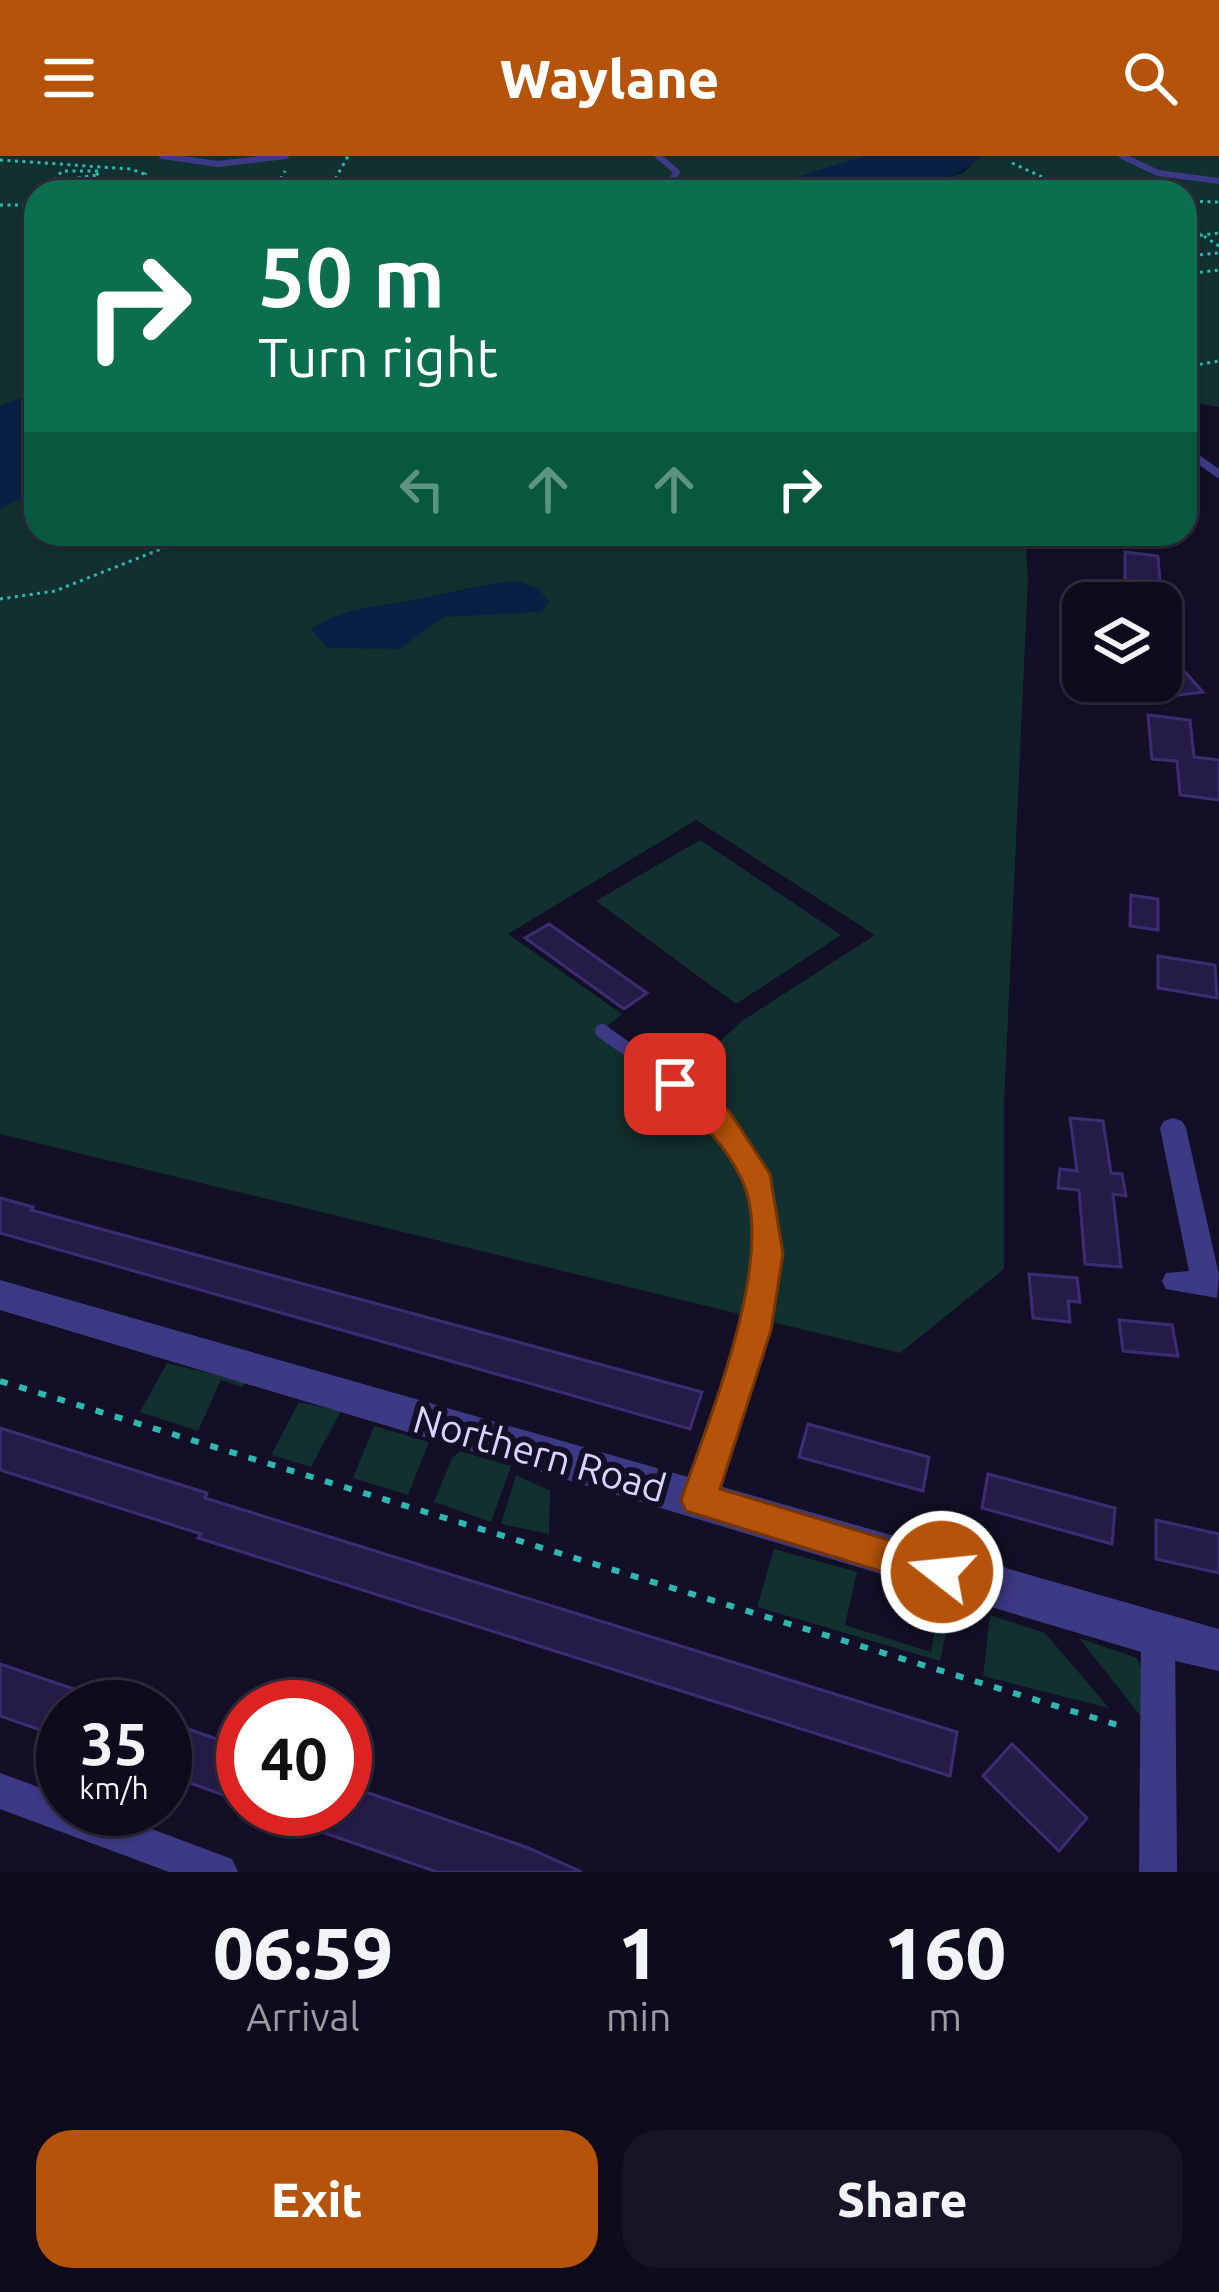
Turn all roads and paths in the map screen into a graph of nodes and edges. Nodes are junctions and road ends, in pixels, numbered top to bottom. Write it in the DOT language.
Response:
graph roads {
  1 [pos="162,156"];
  2 [pos="286,156"];
  3 [pos="658,156"];
  4 [pos="1122,156"];
  5 [pos="10,158"];
  6 [pos="0,160"];
  7 [pos="1012,163"];
  8 [pos="115,168"];
  9 [pos="144,174"];
  10 [pos="96,177"];
  11 [pos="54,180"];
  12 [pos="82,180"];
  13 [pos="87,180"];
  14 [pos="99,180"];
  15 [pos="107,180"];
  16 [pos="672,180"];
  17 [pos="1049,180"];
  18 [pos="1219,181"];
  19 [pos="1197,232"];
  20 [pos="1219,233"];
  21 [pos="1202,235"];
  22 [pos="1197,236"];
  23 [pos="1219,249"];
  24 [pos="169,546"];
  25 [pos="0,599"];
  26 [pos="602,1031"];
  27 [pos="1169,1142"];
  28 [pos="1175,1281"];
  29 [pos="1212,1285"];
  30 [pos="0,1295"];
  31 [pos="0,1382"];
  32 [pos="698,1500"];
  33 [pos="1158,1636"];
  34 [pos="1219,1650"];
  35 [pos="1158,1738"];
  36 [pos="0,1791"];
  37 [pos="219,1872"];
  38 [pos="1157,1872"];
  1 -- 2 [label="lane"];
  3 -- 16 [label="lane"];
  4 -- 18 [label="lane"];
  5 -- 6 [label="path"];
  5 -- 8 [label="path"];
  7 -- 17 [label="path"];
  8 -- 9 [label="path"];
  8 -- 15 [label="path"];
  10 -- 11 [label="path"];
  10 -- 12 [label="path"];
  10 -- 13 [label="path"];
  10 -- 14 [label="path"];
  19 -- 21 [label="path"];
  20 -- 21 [label="path"];
  21 -- 22 [label="path"];
  21 -- 23 [label="path"];
  24 -- 25 [label="path"];
  26 -- 32 [label="lane"];
  27 -- 29 [label="street"];
  28 -- 29 [label="street"];
  30 -- 32 [label="street, Northern Road"];
  31 -- 35 [label="path"];
  32 -- 33 [label="street, Northern Road"];
  33 -- 34 [label="street, Northern Road"];
  33 -- 35 [label="street"];
  35 -- 38 [label="street"];
  36 -- 37 [label="street"];
}
